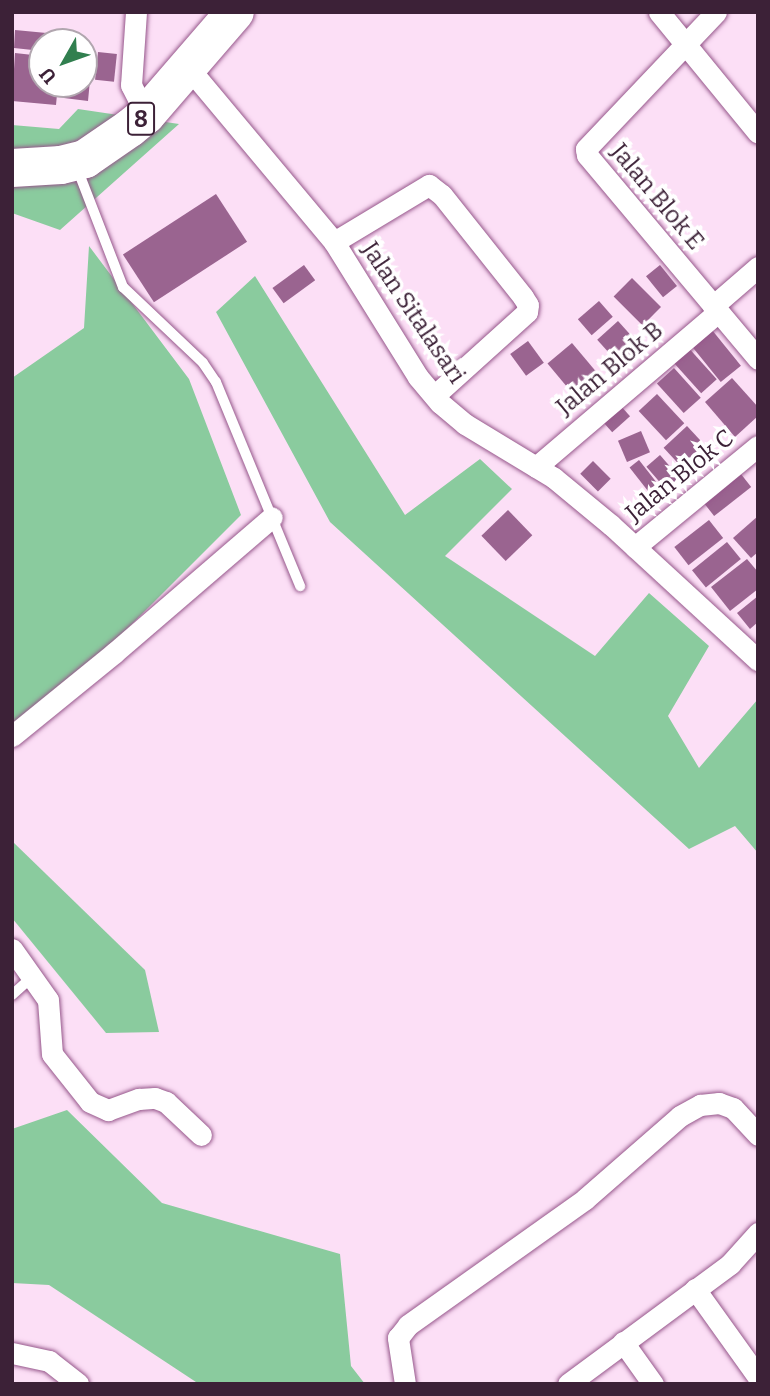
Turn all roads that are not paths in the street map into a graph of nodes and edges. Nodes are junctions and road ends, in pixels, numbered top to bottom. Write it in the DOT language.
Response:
graph roads {
  1 [pos="136,12"];
  2 [pos="234,12"];
  3 [pos="659,12"];
  4 [pos="716,12"];
  5 [pos="687,46"];
  6 [pos="187,66"];
  7 [pos="146,116"];
  8 [pos="758,133"];
  9 [pos="75,162"];
  10 [pos="12,168"];
  11 [pos="334,242"];
  12 [pos="758,267"];
  13 [pos="716,309"];
  14 [pos="758,359"];
  15 [pos="434,396"];
  16 [pos="753,459"];
  17 [pos="536,467"];
  18 [pos="272,517"];
  19 [pos="635,547"];
  20 [pos="300,586"];
  21 [pos="758,660"];
  22 [pos="12,736"];
  23 [pos="12,949"];
  24 [pos="33,976"];
  25 [pos="12,995"];
  26 [pos="201,1135"];
  27 [pos="758,1135"];
  28 [pos="758,1233"];
  29 [pos="695,1289"];
  30 [pos="623,1342"];
  31 [pos="12,1353"];
  32 [pos="758,1377"];
  33 [pos="78,1384"];
  34 [pos="405,1384"];
  35 [pos="568,1384"];
  36 [pos="653,1384"];
  1 -- 7 [label="street"];
  2 -- 6 [label="highway, 8"];
  3 -- 5 [label="street"];
  4 -- 5 [label="street, Jalan Blok E"];
  5 -- 8 [label="street"];
  5 -- 13 [label="street, Jalan Blok E"];
  6 -- 7 [label="highway, 8"];
  6 -- 11 [label="street, Jalan Sitalasari"];
  7 -- 9 [label="highway, 8"];
  9 -- 10 [label="highway, 8"];
  9 -- 18 [label="lane"];
  11 -- 15 [label="street, Jalan Sitalasari"];
  11 -- 15 [label="street"];
  12 -- 13 [label="street, Jalan Blok B"];
  13 -- 14 [label="street, Jalan Blok E"];
  13 -- 17 [label="street, Jalan Blok B"];
  15 -- 17 [label="street, Jalan Sitalasari"];
  16 -- 19 [label="street, Jalan Blok C"];
  17 -- 19 [label="street, Jalan Sitalasari"];
  18 -- 20 [label="lane"];
  18 -- 22 [label="street"];
  19 -- 21 [label="street, Jalan Sitalasari"];
  23 -- 24 [label="street"];
  24 -- 25 [label="lane"];
  24 -- 26 [label="street"];
  27 -- 34 [label="street"];
  28 -- 29 [label="street"];
  29 -- 30 [label="street"];
  29 -- 32 [label="street"];
  30 -- 35 [label="street"];
  30 -- 36 [label="street"];
  31 -- 33 [label="street"];
}
